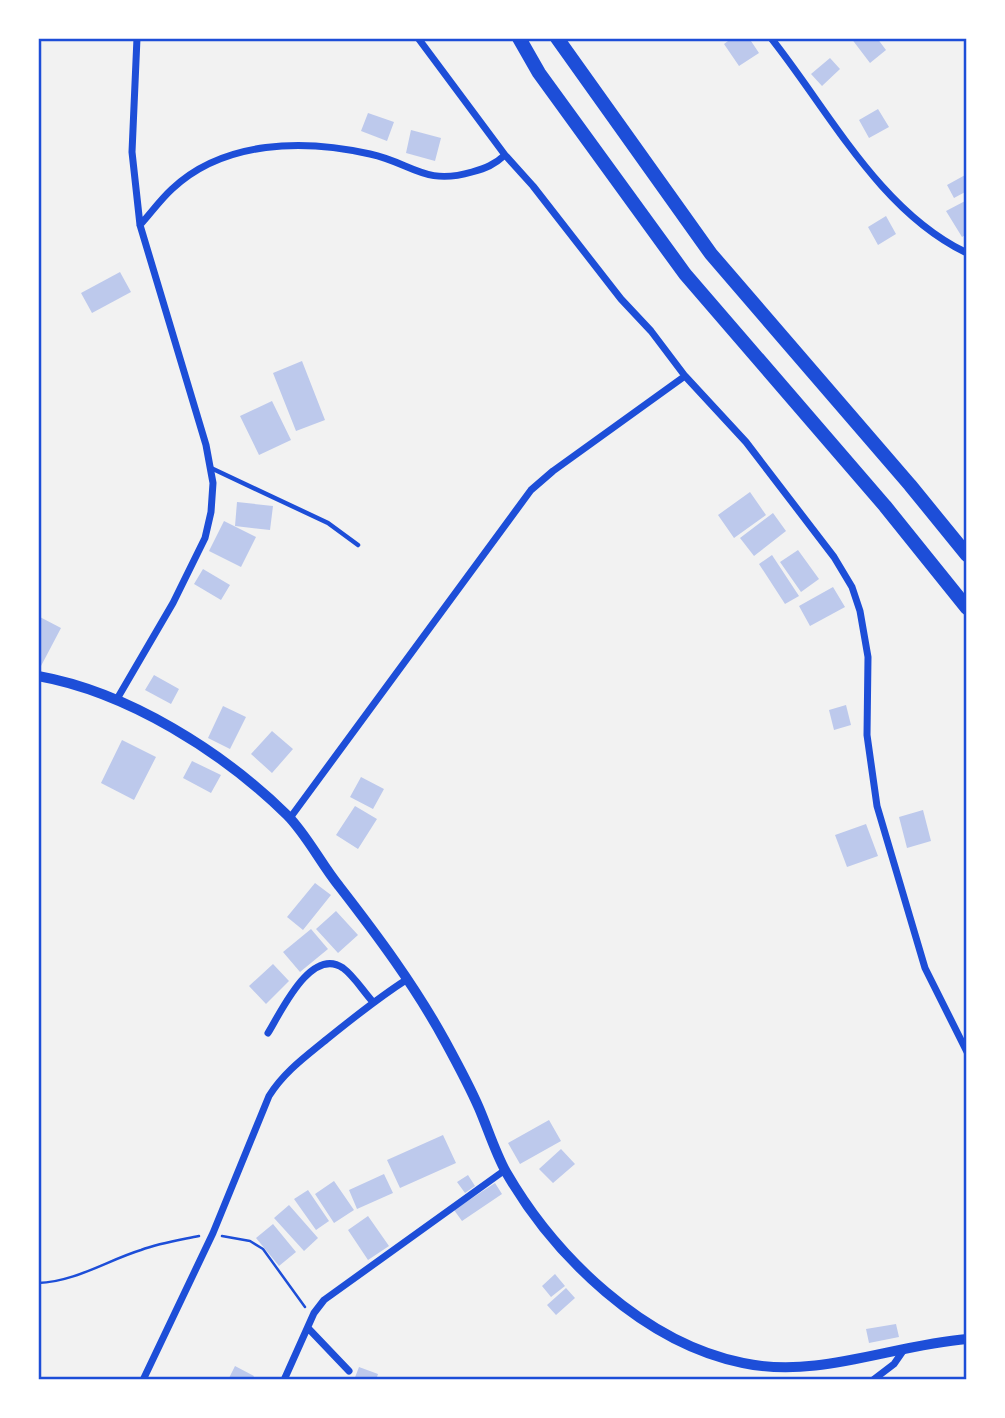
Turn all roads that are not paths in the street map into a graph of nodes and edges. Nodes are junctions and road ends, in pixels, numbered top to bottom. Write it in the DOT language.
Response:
graph roads {
  1 [pos="137,38"];
  2 [pos="418,38"];
  3 [pos="519,38"];
  4 [pos="557,38"];
  5 [pos="771,38"];
  6 [pos="505,155"];
  7 [pos="140,225"];
  8 [pos="966,252"];
  9 [pos="685,376"];
  10 [pos="211,468"];
  11 [pos="358,545"];
  12 [pos="967,555"];
  13 [pos="967,608"];
  14 [pos="38,676"];
  15 [pos="117,699"];
  16 [pos="290,818"];
  17 [pos="406,980"];
  18 [pos="373,1002"];
  19 [pos="268,1033"];
  20 [pos="967,1052"];
  21 [pos="505,1170"];
  22 [pos="309,1328"];
  23 [pos="967,1339"];
  24 [pos="903,1351"];
  25 [pos="349,1371"];
  26 [pos="142,1380"];
  27 [pos="284,1380"];
  28 [pos="873,1380"];
  1 -- 7 [label="street"];
  2 -- 6 [label="street"];
  3 -- 13 [label="highway"];
  4 -- 12 [label="highway"];
  5 -- 8 [label="street"];
  6 -- 7 [label="street"];
  6 -- 9 [label="street"];
  7 -- 10 [label="street"];
  9 -- 16 [label="street"];
  9 -- 20 [label="street"];
  10 -- 11 [label="lane"];
  10 -- 15 [label="street"];
  14 -- 15 [label="street"];
  15 -- 16 [label="street"];
  16 -- 17 [label="street"];
  17 -- 18 [label="street"];
  17 -- 21 [label="street"];
  18 -- 19 [label="street"];
  18 -- 26 [label="street"];
  21 -- 22 [label="street"];
  21 -- 24 [label="street"];
  22 -- 25 [label="street"];
  22 -- 27 [label="street"];
  23 -- 24 [label="street"];
  24 -- 28 [label="street"];
}
